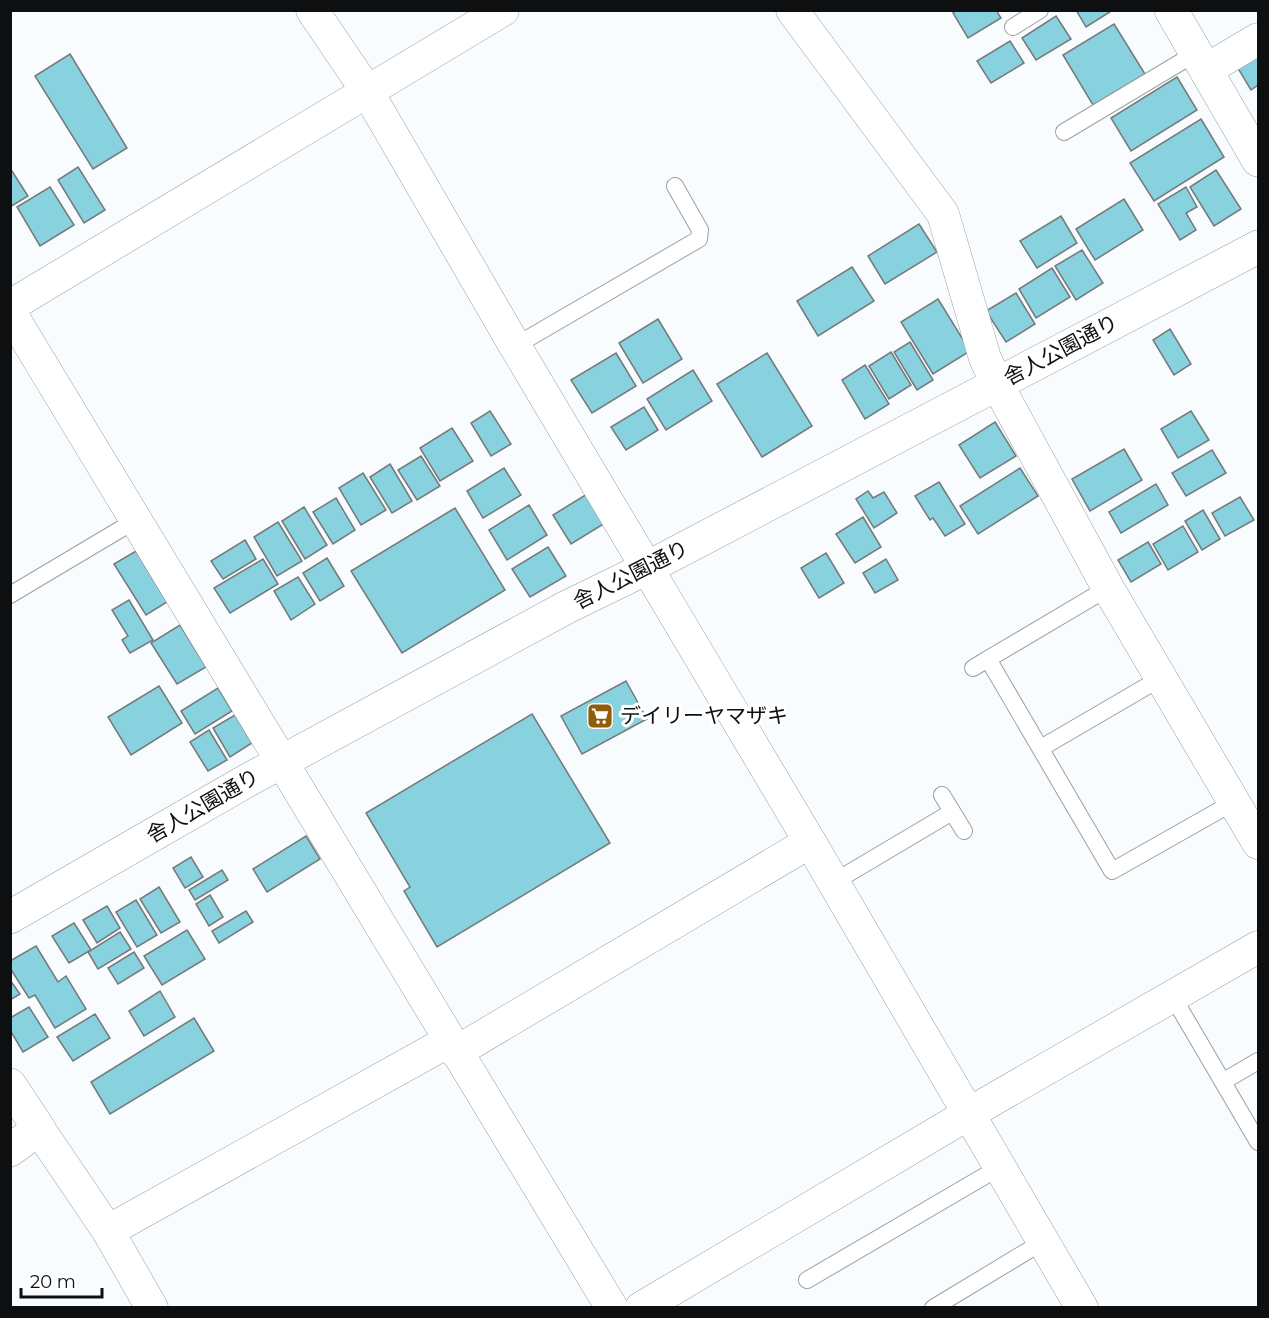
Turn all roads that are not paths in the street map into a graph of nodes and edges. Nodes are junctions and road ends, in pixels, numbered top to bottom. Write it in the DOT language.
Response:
graph roads {
  1 [pos="312,10"];
  2 [pos="503,10"];
  3 [pos="792,10"];
  4 [pos="1040,10"];
  5 [pos="1171,10"];
  6 [pos="1013,27"];
  7 [pos="1258,39"];
  8 [pos="1201,61"];
  9 [pos="367,91"];
  10 [pos="1064,132"];
  11 [pos="1258,160"];
  12 [pos="675,186"];
  13 [pos="1258,247"];
  14 [pos="10,306"];
  15 [pos="10,312"];
  16 [pos="515,346"];
  17 [pos="997,384"];
  18 [pos="136,519"];
  19 [pos="647,568"];
  20 [pos="1108,588"];
  21 [pos="10,595"];
  22 [pos="988,659"];
  23 [pos="973,668"];
  24 [pos="1161,678"];
  25 [pos="1041,748"];
  26 [pos="283,762"];
  27 [pos="942,795"];
  28 [pos="1233,802"];
  29 [pos="952,812"];
  30 [pos="964,831"];
  31 [pos="810,842"];
  32 [pos="1258,843"];
  33 [pos="834,882"];
  34 [pos="10,917"];
  35 [pos="1258,947"];
  36 [pos="1173,997"];
  37 [pos="452,1046"];
  38 [pos="1258,1061"];
  39 [pos="1224,1081"];
  40 [pos="10,1084"];
  41 [pos="970,1113"];
  42 [pos="39,1129"];
  43 [pos="1258,1142"];
  44 [pos="10,1150"];
  45 [pos="1000,1167"];
  46 [pos="108,1232"];
  47 [pos="1044,1241"];
  48 [pos="807,1280"];
  49 [pos="152,1308"];
  50 [pos="612,1308"];
  51 [pos="642,1308"];
  52 [pos="933,1308"];
  53 [pos="1082,1308"];
  1 -- 9 [label="street"];
  2 -- 9 [label="street"];
  3 -- 17 [label="street"];
  4 -- 6 [label="lane"];
  5 -- 8 [label="street"];
  7 -- 8 [label="street"];
  8 -- 10 [label="lane"];
  8 -- 11 [label="street"];
  9 -- 14 [label="street"];
  9 -- 16 [label="street"];
  12 -- 16 [label="lane"];
  13 -- 17 [label="street, 舎人公園通り"];
  15 -- 18 [label="street"];
  16 -- 19 [label="street"];
  17 -- 19 [label="street, 舎人公園通り"];
  17 -- 20 [label="street"];
  18 -- 21 [label="lane"];
  18 -- 26 [label="street"];
  19 -- 26 [label="street, 舎人公園通り"];
  19 -- 31 [label="street"];
  20 -- 22 [label="lane"];
  20 -- 24 [label="street"];
  22 -- 23 [label="lane"];
  22 -- 25 [label="lane"];
  24 -- 25 [label="lane"];
  24 -- 28 [label="street"];
  25 -- 28 [label="lane"];
  26 -- 34 [label="street, 舎人公園通り"];
  26 -- 37 [label="street"];
  27 -- 29 [label="lane"];
  28 -- 32 [label="street"];
  29 -- 30 [label="lane"];
  29 -- 33 [label="lane"];
  31 -- 33 [label="street"];
  31 -- 37 [label="street"];
  33 -- 41 [label="street"];
  35 -- 36 [label="street"];
  36 -- 39 [label="lane"];
  36 -- 41 [label="street"];
  37 -- 46 [label="street"];
  37 -- 50 [label="street"];
  38 -- 39 [label="lane"];
  39 -- 43 [label="lane"];
  40 -- 42 [label="street"];
  41 -- 45 [label="street"];
  41 -- 51 [label="street"];
  42 -- 44 [label="street"];
  42 -- 46 [label="street"];
  45 -- 47 [label="street"];
  45 -- 48 [label="lane"];
  46 -- 49 [label="street"];
  47 -- 52 [label="lane"];
  47 -- 53 [label="street"];
}
